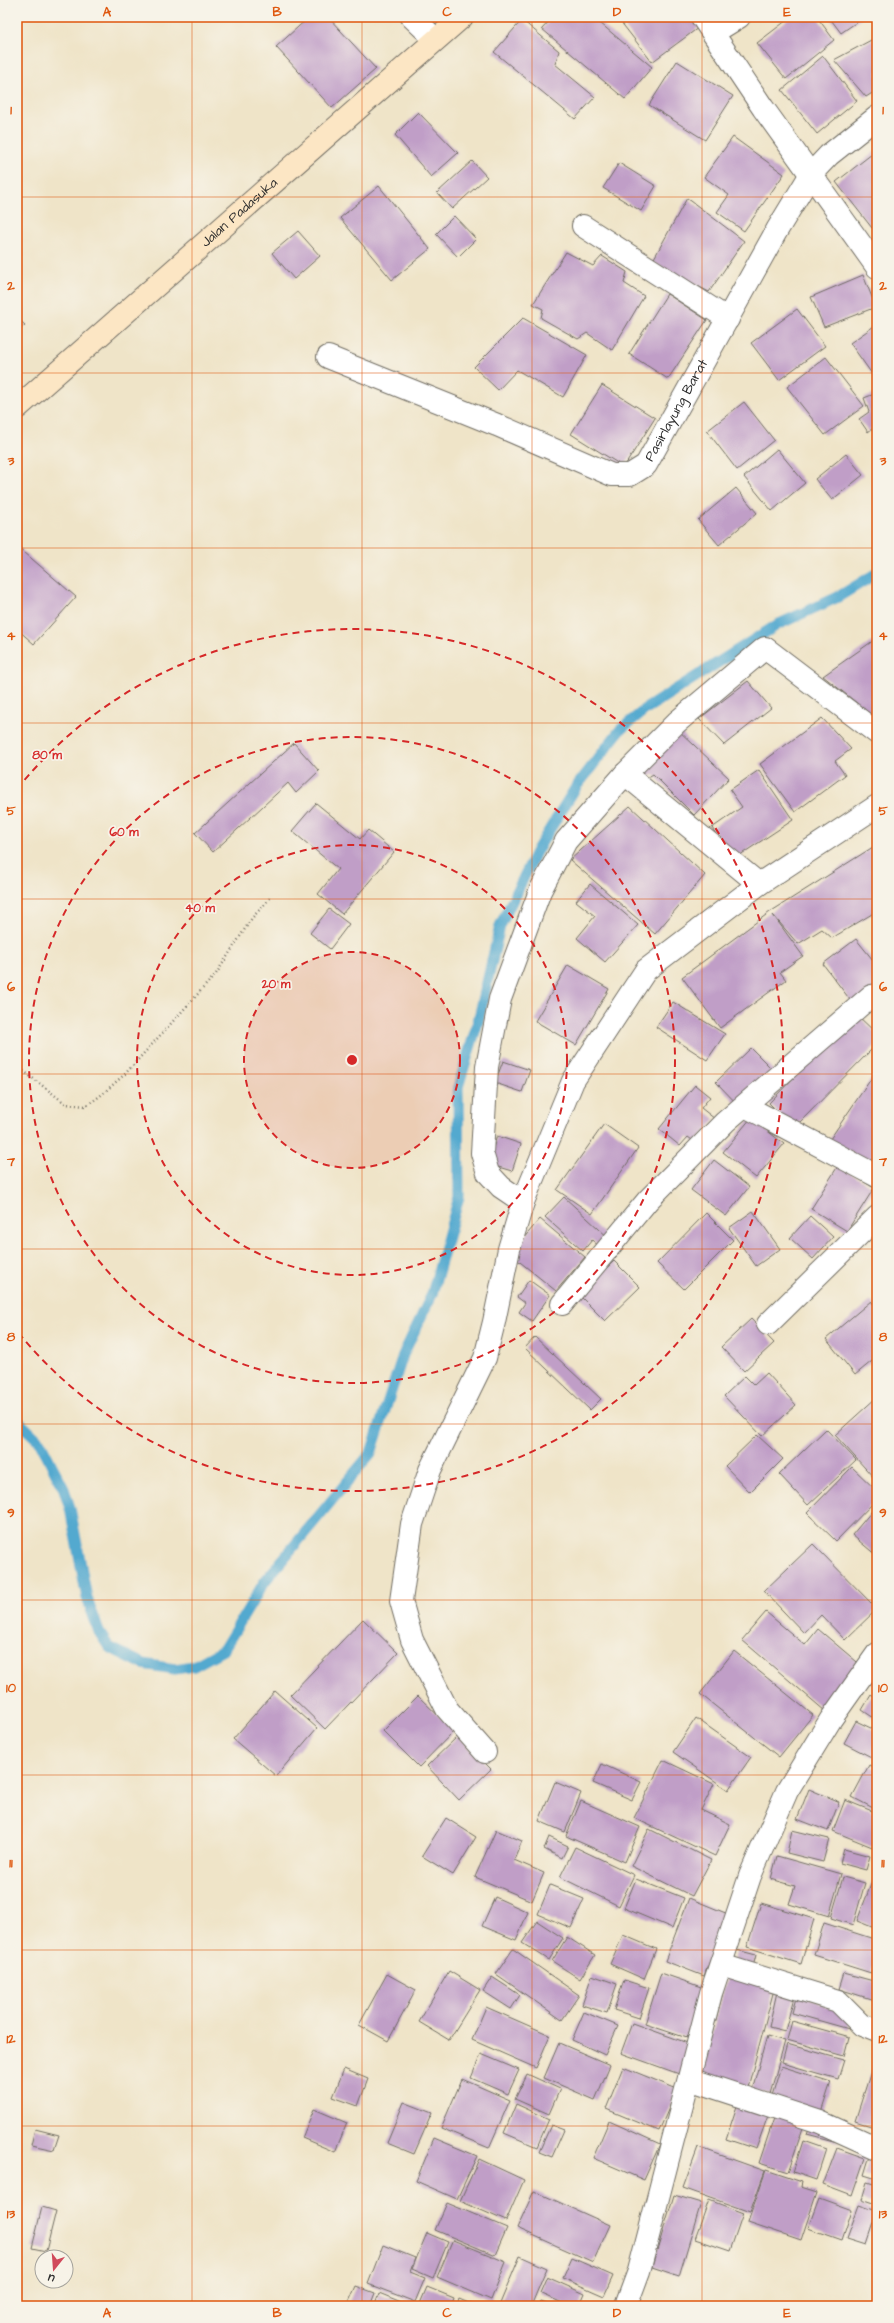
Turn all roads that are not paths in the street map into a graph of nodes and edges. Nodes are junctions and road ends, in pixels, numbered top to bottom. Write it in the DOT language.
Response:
graph roads {
  1 [pos="412,17"];
  2 [pos="462,17"];
  3 [pos="739,17"];
  4 [pos="708,25"];
  5 [pos="435,39"];
  6 [pos="877,117"];
  7 [pos="811,174"];
  8 [pos="583,226"];
  9 [pos="877,267"];
  10 [pos="728,319"];
  11 [pos="328,357"];
  12 [pos="17,408"];
  13 [pos="877,733"];
  14 [pos="625,774"];
  15 [pos="877,806"];
  16 [pos="759,884"];
  17 [pos="877,995"];
  18 [pos="745,1106"];
  19 [pos="877,1176"];
  20 [pos="523,1202"];
  21 [pos="877,1217"];
  22 [pos="562,1304"];
  23 [pos="768,1324"];
  24 [pos="877,1654"];
  25 [pos="484,1752"];
  26 [pos="721,1965"];
  27 [pos="877,2031"];
  28 [pos="689,2079"];
  29 [pos="877,2148"];
  30 [pos="626,2306"];
  1 -- 5 [label="street"];
  2 -- 5 [label="street, Jalan Padasuka"];
  3 -- 4 [label="street"];
  4 -- 7 [label="street"];
  5 -- 12 [label="street, Jalan Padasuka"];
  6 -- 7 [label="street, Pasirlayung Barat"];
  7 -- 9 [label="street"];
  7 -- 10 [label="street, Pasirlayung Barat"];
  8 -- 10 [label="street"];
  10 -- 11 [label="street, Pasirlayung Barat"];
  13 -- 14 [label="street"];
  14 -- 16 [label="street"];
  14 -- 20 [label="street"];
  15 -- 16 [label="street"];
  16 -- 20 [label="street"];
  17 -- 18 [label="street"];
  18 -- 19 [label="street"];
  18 -- 22 [label="street"];
  20 -- 25 [label="street"];
  21 -- 23 [label="street"];
  24 -- 26 [label="street"];
  26 -- 27 [label="street"];
  26 -- 28 [label="street"];
  28 -- 29 [label="street"];
  28 -- 30 [label="street"];
}
